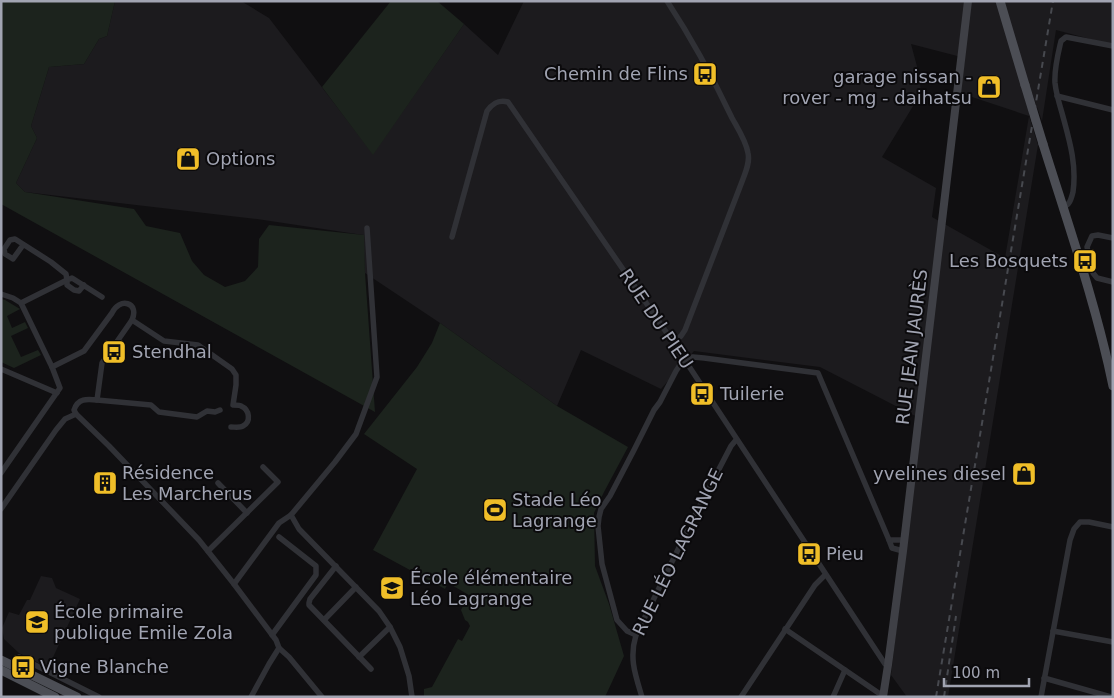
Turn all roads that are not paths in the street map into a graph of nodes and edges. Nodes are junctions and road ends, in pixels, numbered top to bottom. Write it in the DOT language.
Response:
graph roads {
  1 [pos="667,1"];
  2 [pos="968,1"];
  3 [pos="1000,1"];
  4 [pos="1113,46"];
  5 [pos="1057,96"];
  6 [pos="1113,110"];
  7 [pos="1063,207"];
  8 [pos="367,228"];
  9 [pos="452,237"];
  10 [pos="1113,238"];
  11 [pos="23,245"];
  12 [pos="67,280"];
  13 [pos="1113,282"];
  14 [pos="84,285"];
  15 [pos="1,294"];
  16 [pos="102,297"];
  17 [pos="21,303"];
  18 [pos="132,320"];
  19 [pos="673,342"];
  20 [pos="684,359"];
  21 [pos="1111,364"];
  22 [pos="52,367"];
  23 [pos="1,369"];
  24 [pos="1113,386"];
  25 [pos="57,393"];
  26 [pos="97,400"];
  27 [pos="220,410"];
  28 [pos="76,414"];
  29 [pos="231,427"];
  30 [pos="736,440"];
  31 [pos="263,467"];
  32 [pos="1,474"];
  33 [pos="218,483"];
  34 [pos="1,509"];
  35 [pos="247,513"];
  36 [pos="291,515"];
  37 [pos="1113,527"];
  38 [pos="279,537"];
  39 [pos="889,540"];
  40 [pos="904,540"];
  41 [pos="208,551"];
  42 [pos="903,551"];
  43 [pos="336,566"];
  44 [pos="825,575"];
  45 [pos="234,584"];
  46 [pos="356,587"];
  47 [pos="324,620"];
  48 [pos="390,627"];
  49 [pos="785,630"];
  50 [pos="1053,631"];
  51 [pos="272,634"];
  52 [pos="636,635"];
  53 [pos="1113,642"];
  54 [pos="279,648"];
  55 [pos="359,657"];
  56 [pos="1,660"];
  57 [pos="11,665"];
  58 [pos="888,665"];
  59 [pos="372,669"];
  60 [pos="1,670"];
  61 [pos="845,670"];
  62 [pos="1044,678"];
  63 [pos="883,696"];
  64 [pos="55,697"];
  65 [pos="77,697"];
  66 [pos="99,697"];
  67 [pos="251,697"];
  68 [pos="322,697"];
  69 [pos="412,697"];
  70 [pos="642,697"];
  71 [pos="741,697"];
  72 [pos="833,697"];
  73 [pos="1041,697"];
  74 [pos="1111,697"];
  1 -- 19 [label="street"];
  2 -- 40 [label="main road, RUE JEAN JAURÈS"];
  3 -- 7 [label="main road, bridge"];
  4 -- 5 [label="street"];
  5 -- 6 [label="street"];
  5 -- 7 [label="street"];
  7 -- 21 [label="main road"];
  8 -- 36 [label="street"];
  9 -- 19 [label="street, RUE DU PIEU"];
  10 -- 13 [label="street"];
  11 -- 12 [label="street"];
  12 -- 14 [label="street"];
  12 -- 14 [label="street"];
  12 -- 17 [label="street"];
  14 -- 16 [label="street"];
  15 -- 17 [label="street"];
  17 -- 22 [label="street"];
  18 -- 22 [label="street"];
  18 -- 26 [label="street"];
  18 -- 29 [label="street"];
  19 -- 20 [label="street, RUE DU PIEU"];
  20 -- 30 [label="street, RUE DU PIEU"];
  20 -- 39 [label="street"];
  20 -- 52 [label="street"];
  21 -- 24 [label="main road"];
  22 -- 25 [label="street"];
  23 -- 25 [label="street"];
  25 -- 32 [label="street"];
  26 -- 27 [label="street"];
  26 -- 28 [label="street"];
  28 -- 34 [label="street"];
  28 -- 41 [label="street"];
  30 -- 44 [label="street, RUE DU PIEU"];
  30 -- 52 [label="street, RUE LÉO LAGRANGE"];
  31 -- 35 [label="street"];
  33 -- 35 [label="street"];
  35 -- 41 [label="street"];
  36 -- 43 [label="street"];
  36 -- 45 [label="street"];
  37 -- 50 [label="street"];
  38 -- 51 [label="street"];
  39 -- 40 [label="street"];
  39 -- 42 [label="street"];
  40 -- 42 [label="main road, RUE JEAN JAURÈS"];
  41 -- 45 [label="street"];
  42 -- 58 [label="main road, RUE JEAN JAURÈS"];
  43 -- 46 [label="street"];
  43 -- 47 [label="street"];
  44 -- 49 [label="street"];
  44 -- 58 [label="street, RUE DU PIEU"];
  45 -- 51 [label="street"];
  46 -- 47 [label="street"];
  46 -- 48 [label="street"];
  47 -- 55 [label="street"];
  48 -- 55 [label="street"];
  48 -- 69 [label="street"];
  49 -- 61 [label="street"];
  49 -- 71 [label="street"];
  50 -- 53 [label="street"];
  50 -- 62 [label="street"];
  51 -- 54 [label="street"];
  52 -- 70 [label="street, RUE LÉO LAGRANGE"];
  54 -- 67 [label="street"];
  54 -- 68 [label="street"];
  55 -- 59 [label="street"];
  56 -- 57 [label="main road"];
  57 -- 65 [label="main road"];
  57 -- 66 [label="street"];
  58 -- 63 [label="main road, RUE JEAN JAURÈS"];
  60 -- 64 [label="main road"];
  61 -- 63 [label="street"];
  61 -- 72 [label="street"];
  62 -- 73 [label="street"];
  62 -- 74 [label="street"];
}
